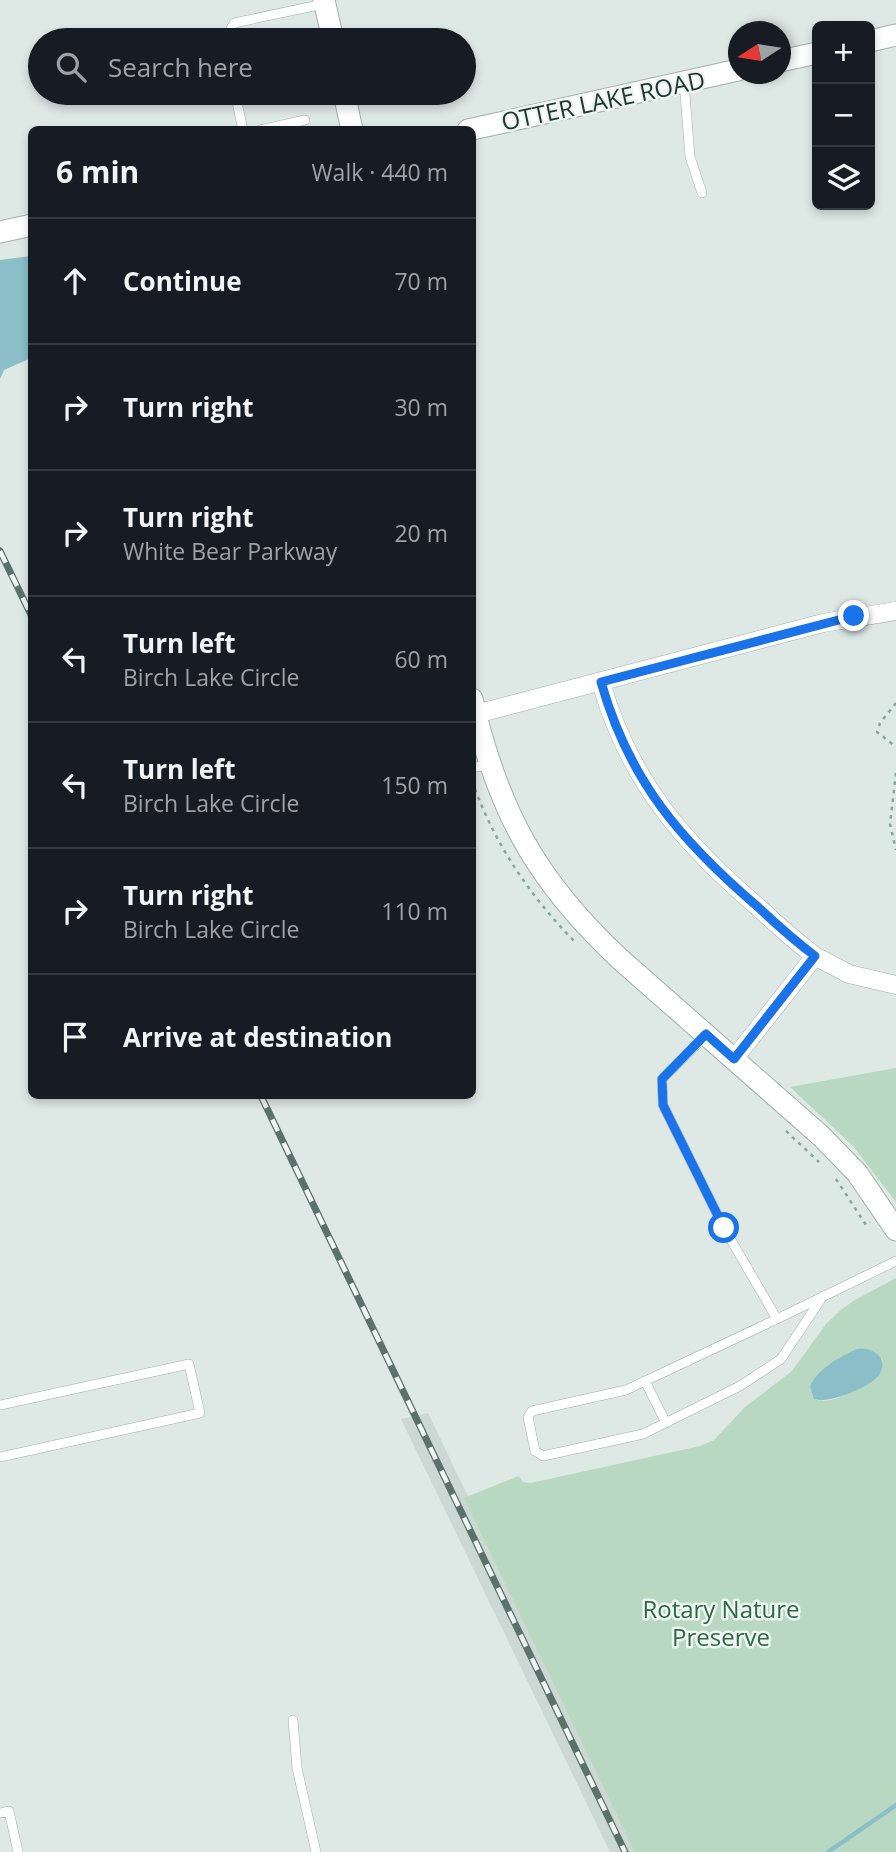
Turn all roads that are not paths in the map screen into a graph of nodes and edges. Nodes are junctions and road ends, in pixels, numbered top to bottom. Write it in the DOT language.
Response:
graph roads {
  1 [pos="324,2"];
  2 [pos="231,28"];
  3 [pos="330,28"];
  4 [pos="896,35"];
  5 [pos="875,40"];
  6 [pos="812,54"];
  7 [pos="791,59"];
  8 [pos="728,72"];
  9 [pos="684,82"];
  10 [pos="238,105"];
  11 [pos="347,105"];
  12 [pos="305,120"];
  13 [pos="242,126"];
  14 [pos="278,126"];
  15 [pos="351,126"];
  16 [pos="476,128"];
  17 [pos="702,193"];
  18 [pos="28,226"];
  19 [pos="0,232"];
  20 [pos="896,611"];
  21 [pos="601,682"];
  22 [pos="476,707"];
  23 [pos="476,724"];
  24 [pos="481,766"];
  25 [pos="815,956"];
  26 [pos="896,985"];
  27 [pos="706,1034"];
  28 [pos="734,1059"];
  29 [pos="896,1230"];
  30 [pos="896,1261"];
  31 [pos="823,1296"];
  32 [pos="777,1318"];
  33 [pos="646,1381"];
  34 [pos="0,1405"];
  35 [pos="666,1423"];
  36 [pos="0,1457"];
  37 [pos="293,1720"];
  38 [pos="0,1814"];
  39 [pos="18,1852"];
  40 [pos="316,1852"];
  1 -- 2 [label="lane"];
  1 -- 3 [label="street"];
  4 -- 5 [label="street"];
  6 -- 7 [label="street"];
  8 -- 9 [label="street, OTTER LAKE ROAD"];
  9 -- 16 [label="street, OTTER LAKE ROAD"];
  9 -- 17 [label="lane"];
  10 -- 13 [label="lane"];
  11 -- 15 [label="street"];
  12 -- 14 [label="lane"];
  18 -- 19 [label="street"];
  20 -- 21 [label="street"];
  21 -- 22 [label="street"];
  21 -- 25 [label="street"];
  23 -- 24 [label="street"];
  24 -- 27 [label="street"];
  25 -- 26 [label="street"];
  25 -- 28 [label="street"];
  27 -- 28 [label="street"];
  27 -- 32 [label="lane"];
  28 -- 29 [label="street"];
  30 -- 31 [label="lane"];
  31 -- 32 [label="lane"];
  31 -- 35 [label="lane"];
  32 -- 33 [label="lane"];
  33 -- 35 [label="lane"];
  33 -- 35 [label="lane"];
  34 -- 36 [label="lane"];
  37 -- 40 [label="lane"];
  38 -- 39 [label="lane"];
}
